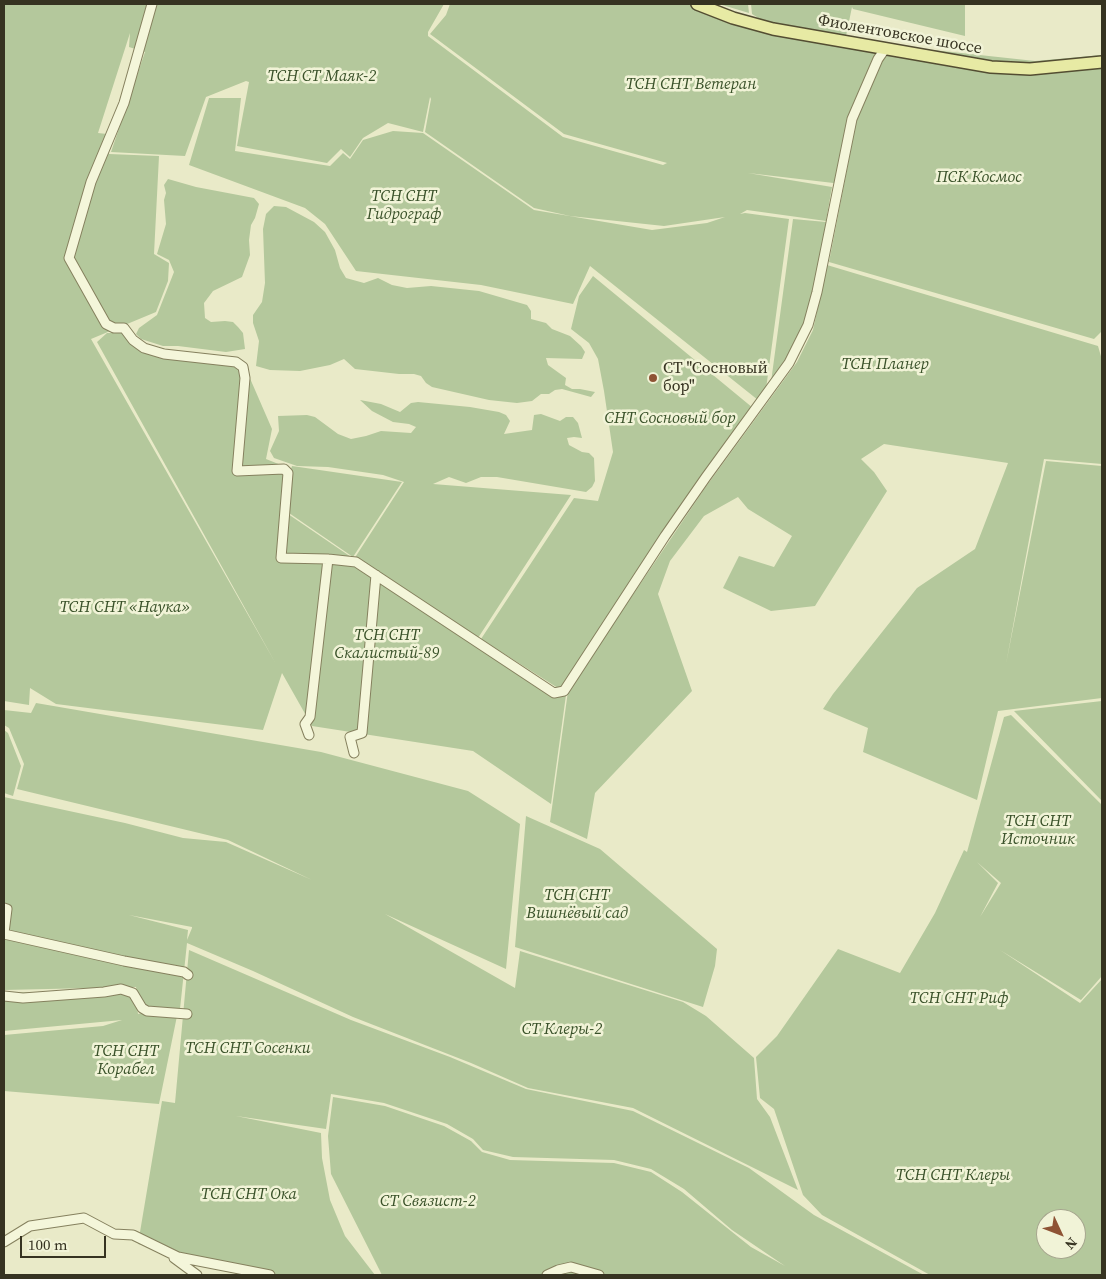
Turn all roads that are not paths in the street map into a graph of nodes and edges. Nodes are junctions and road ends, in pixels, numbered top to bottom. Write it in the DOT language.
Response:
graph roads {
  1 [pos="152,4"];
  2 [pos="697,4"];
  3 [pos="885,48"];
  4 [pos="1102,62"];
  5 [pos="328,559"];
  6 [pos="376,575"];
  7 [pos="309,735"];
  8 [pos="354,753"];
  9 [pos="4,908"];
  10 [pos="4,933"];
  11 [pos="188,975"];
  12 [pos="4,996"];
  13 [pos="187,1014"];
  14 [pos="4,1242"];
  15 [pos="166,1252"];
  16 [pos="197,1275"];
  17 [pos="270,1275"];
  18 [pos="547,1275"];
  19 [pos="599,1275"];
  1 -- 5 [label="street"];
  2 -- 3 [label="main road, Фиолентовское шоссе"];
  3 -- 4 [label="main road, Фиолентовское шоссе"];
  3 -- 6 [label="street"];
  5 -- 6 [label="street"];
  5 -- 7 [label="street"];
  6 -- 8 [label="street"];
  9 -- 10 [label="street"];
  10 -- 11 [label="street"];
  12 -- 13 [label="street"];
  14 -- 15 [label="street"];
  15 -- 16 [label="street"];
  15 -- 17 [label="street"];
  18 -- 19 [label="street"];
}
